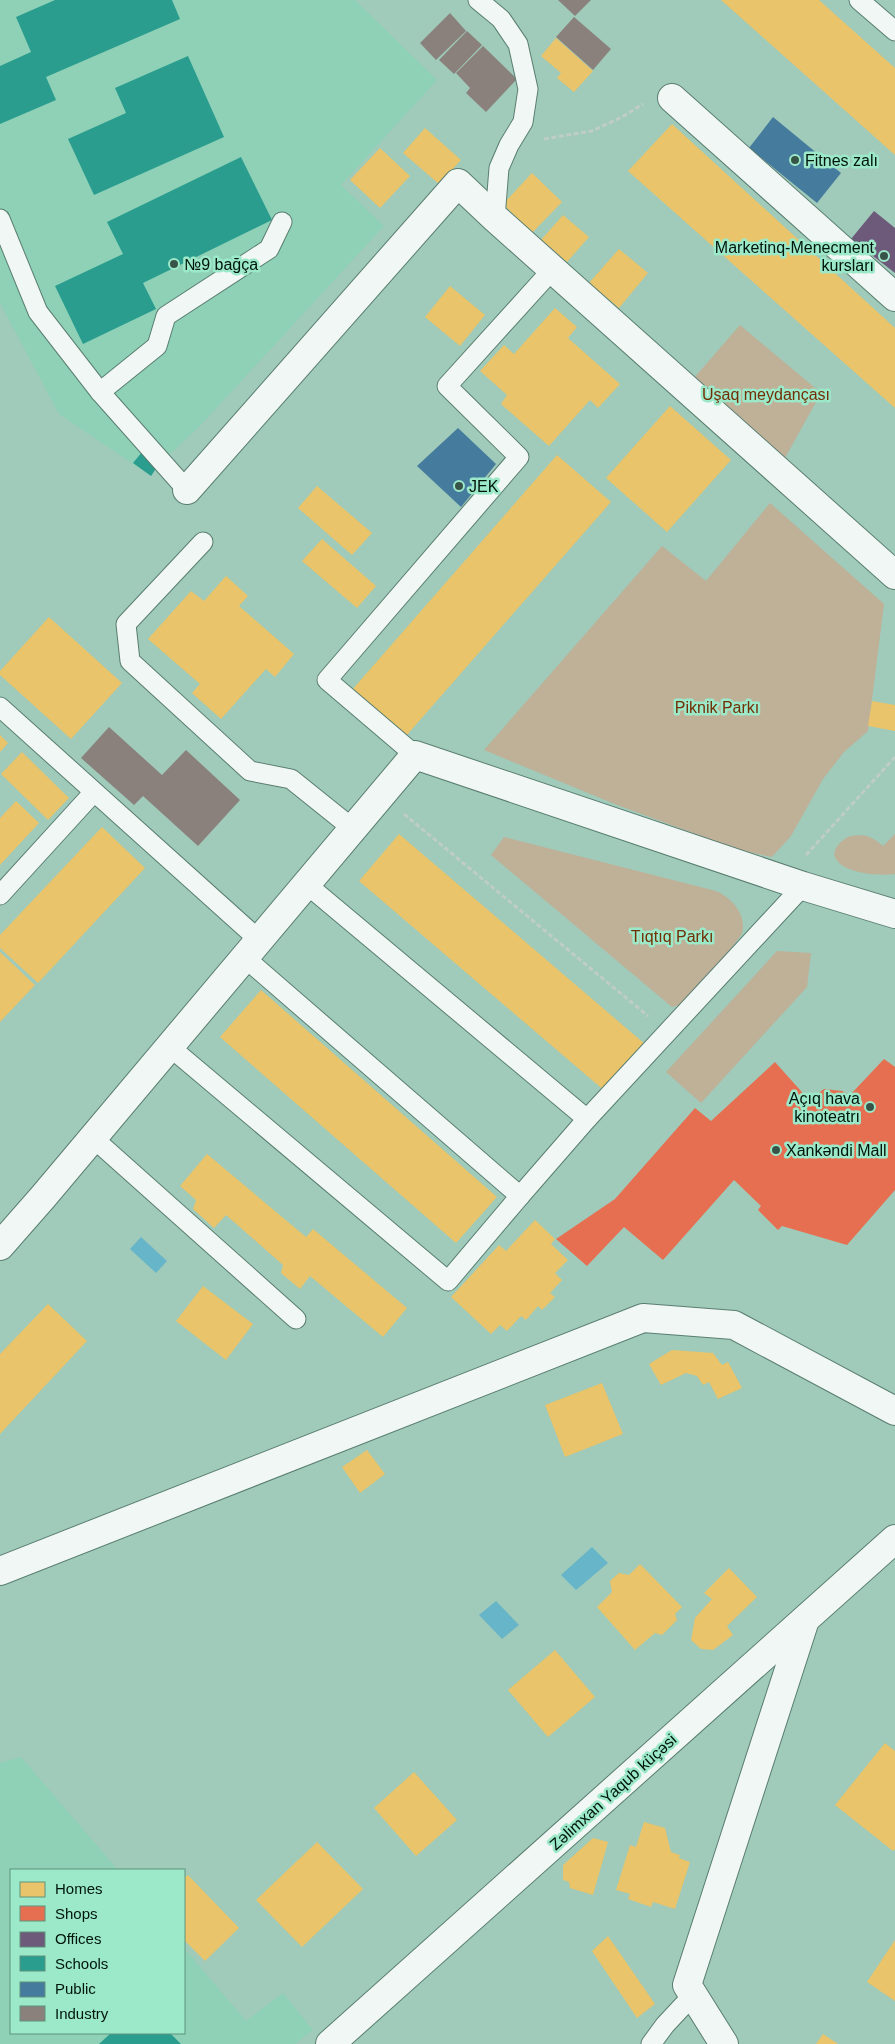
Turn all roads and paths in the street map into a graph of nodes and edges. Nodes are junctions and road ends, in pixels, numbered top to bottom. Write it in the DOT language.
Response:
graph roads {
  1 [pos="478,0"];
  2 [pos="859,0"];
  3 [pos="895,31"];
  4 [pos="672,98"];
  5 [pos="509,145"];
  6 [pos="495,218"];
  7 [pos="0,219"];
  8 [pos="282,222"];
  9 [pos="552,270"];
  10 [pos="895,297"];
  11 [pos="100,392"];
  12 [pos="187,490"];
  13 [pos="203,542"];
  14 [pos="895,574"];
  15 [pos="0,707"];
  16 [pos="415,755"];
  17 [pos="895,757"];
  18 [pos="94,792"];
  19 [pos="380,794"];
  20 [pos="352,828"];
  21 [pos="802,859"];
  22 [pos="305,883"];
  23 [pos="803,886"];
  24 [pos="0,895"];
  25 [pos="895,914"];
  26 [pos="251,948"];
  27 [pos="668,1032"];
  28 [pos="170,1047"];
  29 [pos="587,1119"];
  30 [pos="92,1137"];
  31 [pos="520,1196"];
  32 [pos="0,1246"];
  33 [pos="296,1319"];
  34 [pos="895,1412"];
  35 [pos="895,1539"];
  36 [pos="0,1571"];
  37 [pos="805,1622"];
  38 [pos="693,1995"];
  39 [pos="330,2044"];
  40 [pos="652,2044"];
  41 [pos="724,2044"];
  1 -- 5 [label="lane"];
  2 -- 3 [label="lane"];
  4 -- 5 [label="path"];
  4 -- 10 [label="street"];
  5 -- 6 [label="lane"];
  6 -- 9 [label="street"];
  6 -- 12 [label="street"];
  7 -- 11 [label="lane"];
  8 -- 11 [label="lane"];
  9 -- 14 [label="street"];
  9 -- 16 [label="lane"];
  11 -- 12 [label="lane"];
  13 -- 20 [label="lane"];
  15 -- 18 [label="lane"];
  16 -- 19 [label="street"];
  16 -- 23 [label="street"];
  17 -- 21 [label="path"];
  18 -- 24 [label="lane"];
  18 -- 26 [label="lane"];
  19 -- 20 [label="street"];
  19 -- 27 [label="path"];
  20 -- 22 [label="street"];
  22 -- 26 [label="street"];
  22 -- 29 [label="lane"];
  23 -- 25 [label="street"];
  23 -- 27 [label="lane"];
  26 -- 28 [label="street"];
  26 -- 31 [label="lane"];
  27 -- 29 [label="lane"];
  28 -- 30 [label="street"];
  28 -- 31 [label="lane"];
  29 -- 31 [label="lane"];
  30 -- 32 [label="street"];
  30 -- 33 [label="lane"];
  34 -- 36 [label="street"];
  35 -- 37 [label="street, Zəlimxan Yaqub küçəsi"];
  37 -- 38 [label="street"];
  37 -- 39 [label="street, Zəlimxan Yaqub küçəsi"];
  38 -- 40 [label="lane"];
  38 -- 41 [label="street"];
}
